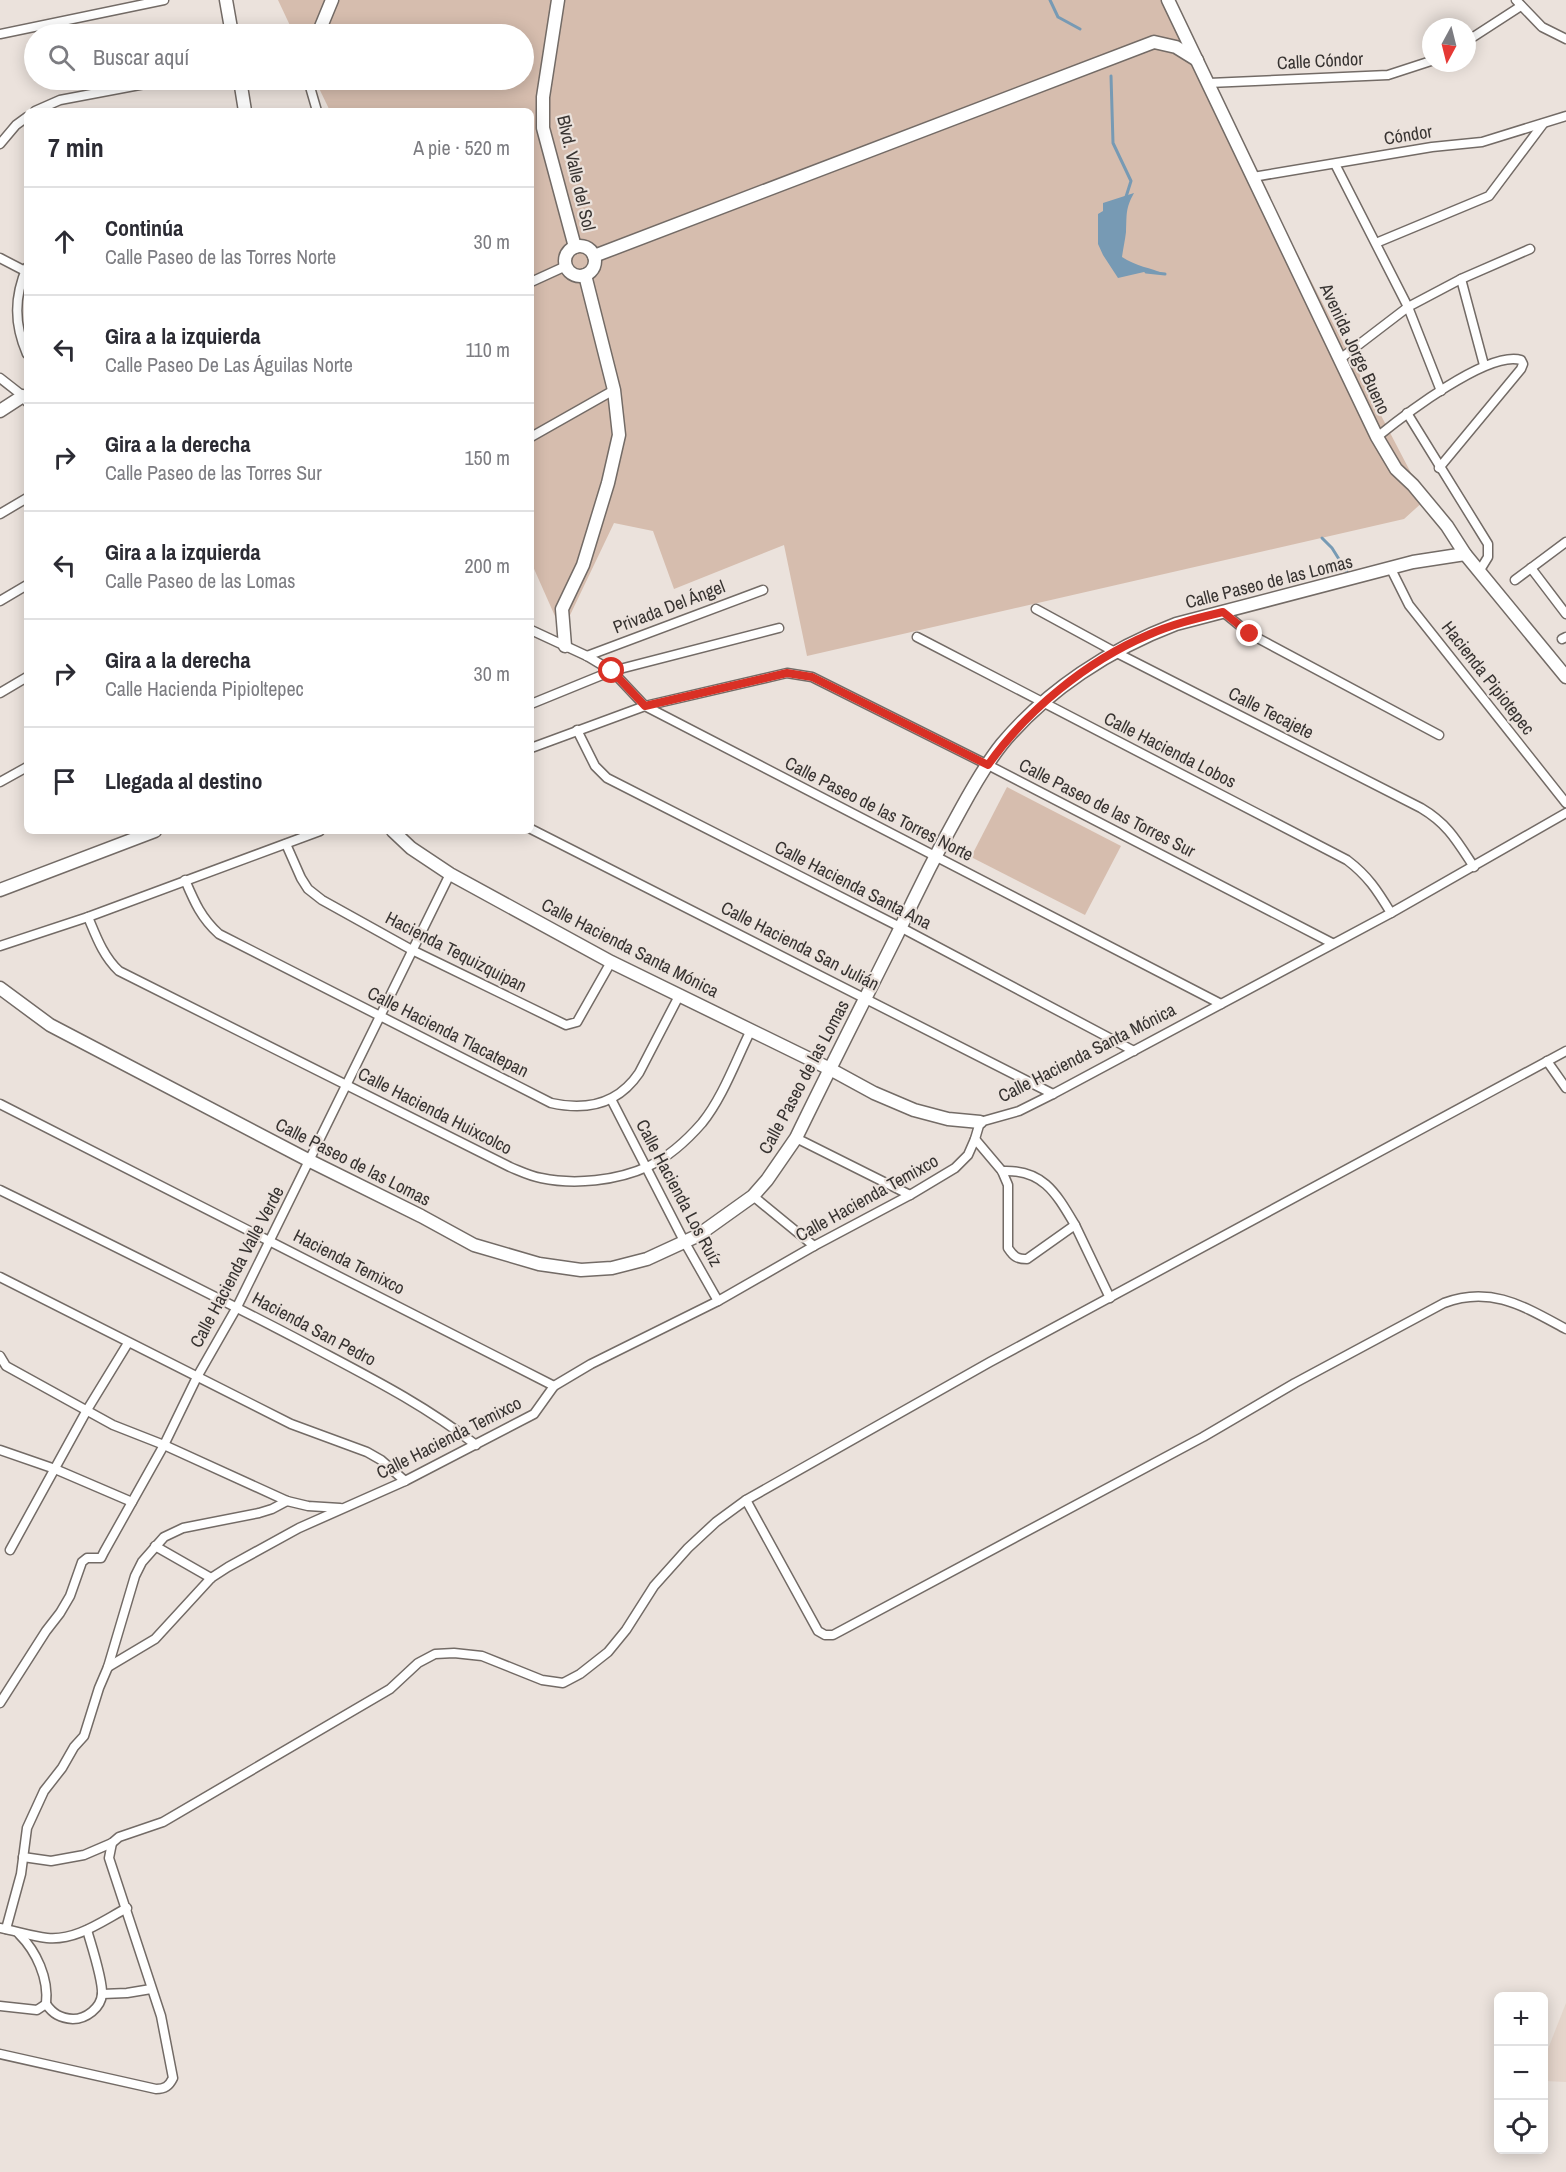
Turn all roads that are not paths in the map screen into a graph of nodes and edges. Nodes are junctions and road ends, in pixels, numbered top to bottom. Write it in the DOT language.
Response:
graph roads {
  1 [pos="164,0"];
  2 [pos="226,0"];
  3 [pos="332,0"];
  4 [pos="558,0"];
  5 [pos="1168,0"];
  6 [pos="1518,3"];
  7 [pos="45,24"];
  8 [pos="230,24"];
  9 [pos="322,24"];
  10 [pos="24,28"];
  11 [pos="0,33"];
  12 [pos="1476,34"];
  13 [pos="1566,39"];
  14 [pos="1198,60"];
  15 [pos="1422,64"];
  16 [pos="1209,83"];
  17 [pos="113,90"];
  18 [pos="242,90"];
  19 [pos="311,90"];
  20 [pos="42,108"];
  21 [pos="245,108"];
  22 [pos="316,108"];
  23 [pos="1566,116"];
  24 [pos="24,119"];
  25 [pos="1543,123"];
  26 [pos="0,144"];
  27 [pos="1335,164"];
  28 [pos="1253,177"];
  29 [pos="1376,243"];
  30 [pos="575,247"];
  31 [pos="1530,249"];
  32 [pos="594,256"];
  33 [pos="0,258"];
  34 [pos="566,266"];
  35 [pos="24,269"];
  36 [pos="24,275"];
  37 [pos="585,275"];
  38 [pos="1461,279"];
  39 [pos="534,281"];
  40 [pos="1408,307"];
  41 [pos="24,344"];
  42 [pos="1340,359"];
  43 [pos="1484,365"];
  44 [pos="0,378"];
  45 [pos="614,390"];
  46 [pos="1442,391"];
  47 [pos="24,396"];
  48 [pos="24,398"];
  49 [pos="0,411"];
  50 [pos="1407,413"];
  51 [pos="534,435"];
  52 [pos="1377,437"];
  53 [pos="1439,468"];
  54 [pos="24,500"];
  55 [pos="0,514"];
  56 [pos="1566,543"];
  57 [pos="1465,554"];
  58 [pos="1532,568"];
  59 [pos="1391,569"];
  60 [pos="1480,570"];
  61 [pos="1515,580"];
  62 [pos="24,587"];
  63 [pos="763,590"];
  64 [pos="0,601"];
  65 [pos="1036,609"];
  66 [pos="1223,612"];
  67 [pos="1566,614"];
  68 [pos="779,628"];
  69 [pos="534,632"];
  70 [pos="917,637"];
  71 [pos="565,646"];
  72 [pos="1115,652"];
  73 [pos="587,656"];
  74 [pos="612,671"];
  75 [pos="1566,677"];
  76 [pos="24,679"];
  77 [pos="0,693"];
  78 [pos="534,703"];
  79 [pos="1042,703"];
  80 [pos="645,706"];
  81 [pos="577,730"];
  82 [pos="1439,735"];
  83 [pos="534,747"];
  84 [pos="988,765"];
  85 [pos="24,769"];
  86 [pos="0,782"];
  87 [pos="1566,803"];
  88 [pos="1566,813"];
  89 [pos="534,831"];
  90 [pos="147,834"];
  91 [pos="312,834"];
  92 [pos="396,834"];
  93 [pos="286,844"];
  94 [pos="934,856"];
  95 [pos="1474,867"];
  96 [pos="450,874"];
  97 [pos="185,880"];
  98 [pos="0,890"];
  99 [pos="1391,913"];
  100 [pos="88,917"];
  101 [pos="900,927"];
  102 [pos="1332,943"];
  103 [pos="0,946"];
  104 [pos="412,950"];
  105 [pos="611,962"];
  106 [pos="0,988"];
  107 [pos="680,994"];
  108 [pos="866,998"];
  109 [pos="1221,1004"];
  110 [pos="380,1016"];
  111 [pos="751,1030"];
  112 [pos="1134,1051"];
  113 [pos="1566,1051"];
  114 [pos="1547,1061"];
  115 [pos="830,1069"];
  116 [pos="346,1085"];
  117 [pos="1566,1088"];
  118 [pos="1053,1094"];
  119 [pos="611,1099"];
  120 [pos="0,1104"];
  121 [pos="980,1122"];
  122 [pos="796,1138"];
  123 [pos="975,1139"];
  124 [pos="310,1161"];
  125 [pos="647,1167"];
  126 [pos="1002,1172"];
  127 [pos="0,1190"];
  128 [pos="910,1195"];
  129 [pos="753,1196"];
  130 [pos="1075,1225"];
  131 [pos="269,1240"];
  132 [pos="684,1241"];
  133 [pos="814,1246"];
  134 [pos="0,1277"];
  135 [pos="1110,1298"];
  136 [pos="718,1301"];
  137 [pos="237,1307"];
  138 [pos="1566,1329"];
  139 [pos="128,1343"];
  140 [pos="0,1356"];
  141 [pos="197,1377"];
  142 [pos="554,1386"];
  143 [pos="87,1410"];
  144 [pos="164,1445"];
  145 [pos="476,1445"];
  146 [pos="0,1450"];
  147 [pos="55,1469"];
  148 [pos="405,1481"];
  149 [pos="746,1500"];
  150 [pos="287,1501"];
  151 [pos="132,1502"];
  152 [pos="343,1509"];
  153 [pos="155,1546"];
  154 [pos="10,1550"];
  155 [pos="211,1578"];
  156 [pos="108,1667"];
  157 [pos="0,1703"];
  158 [pos="112,1843"];
  159 [pos="23,1857"];
  160 [pos="127,1908"];
  161 [pos="3,1928"];
  162 [pos="87,1930"];
  163 [pos="18,1933"];
  164 [pos="152,1989"];
  165 [pos="102,1994"];
  166 [pos="46,2004"];
  167 [pos="0,2006"];
  168 [pos="0,2054"];
  1 -- 7 [label="street"];
  2 -- 8 [label="street"];
  3 -- 9 [label="street"];
  4 -- 30 [label="street, Blvd. Valle del Sol"];
  5 -- 14 [label="street, Avenida Jorge Bueno"];
  6 -- 12 [label="street"];
  6 -- 13 [label="street"];
  10 -- 11 [label="street"];
  14 -- 16 [label="street, Avenida Jorge Bueno"];
  14 -- 32 [label="street"];
  15 -- 16 [label="street, Calle Cóndor"];
  16 -- 28 [label="street, Avenida Jorge Bueno"];
  17 -- 20 [label="street"];
  18 -- 21 [label="street"];
  19 -- 22 [label="street"];
  23 -- 25 [label="street, Cóndor"];
  24 -- 26 [label="street"];
  25 -- 27 [label="street, Cóndor"];
  25 -- 29 [label="street"];
  27 -- 28 [label="street, Cóndor"];
  27 -- 29 [label="street"];
  28 -- 42 [label="street, Avenida Jorge Bueno"];
  29 -- 40 [label="street"];
  30 -- 32 [label="street"];
  30 -- 34 [label="street"];
  31 -- 38 [label="street"];
  32 -- 37 [label="street"];
  33 -- 35 [label="street"];
  34 -- 37 [label="street"];
  34 -- 39 [label="street"];
  36 -- 41 [label="street"];
  37 -- 45 [label="street"];
  38 -- 40 [label="street"];
  38 -- 43 [label="street"];
  40 -- 42 [label="street"];
  40 -- 46 [label="street"];
  42 -- 52 [label="street, Avenida Jorge Bueno"];
  43 -- 46 [label="street"];
  43 -- 53 [label="street"];
  44 -- 47 [label="street"];
  45 -- 51 [label="street"];
  45 -- 71 [label="street"];
  46 -- 50 [label="street"];
  48 -- 49 [label="street"];
  50 -- 52 [label="street"];
  50 -- 53 [label="street"];
  52 -- 57 [label="street, Avenida Jorge Bueno"];
  53 -- 60 [label="street"];
  54 -- 55 [label="street"];
  56 -- 58 [label="street"];
  57 -- 59 [label="street, Calle Paseo de las Lomas"];
  57 -- 60 [label="street, Avenida Jorge Bueno"];
  58 -- 61 [label="street"];
  58 -- 67 [label="street"];
  59 -- 66 [label="street, Calle Paseo de las Lomas"];
  59 -- 87 [label="street, Hacienda Pipiotepec"];
  60 -- 75 [label="street, Avenida Jorge Bueno"];
  62 -- 64 [label="street"];
  63 -- 73 [label="street, Privada Del Ángel"];
  65 -- 72 [label="street, Calle Tecajete"];
  66 -- 72 [label="street, Calle Paseo de las Lomas"];
  66 -- 82 [label="street"];
  68 -- 74 [label="street"];
  69 -- 71 [label="street, Calle Paseo de las Torres Norte"];
  70 -- 79 [label="street, Calle Hacienda Lobos"];
  71 -- 73 [label="street, Calle Paseo de las Torres Norte"];
  72 -- 79 [label="street, Calle Paseo de las Lomas"];
  72 -- 95 [label="street, Calle Tecajete"];
  73 -- 74 [label="street, Calle Paseo de las Torres Norte"];
  74 -- 78 [label="street"];
  74 -- 80 [label="street, Calle Paseo de las Torres Norte"];
  76 -- 77 [label="street"];
  79 -- 84 [label="street, Calle Paseo de las Lomas"];
  79 -- 99 [label="street, Calle Hacienda Lobos"];
  80 -- 81 [label="street"];
  80 -- 84 [label="street, Calle Paseo de las Torres Sur"];
  80 -- 94 [label="street, Calle Paseo de las Torres Norte"];
  81 -- 83 [label="street"];
  81 -- 101 [label="street, Calle Hacienda Santa Ana"];
  84 -- 94 [label="street, Calle Paseo de las Lomas"];
  84 -- 102 [label="street, Calle Paseo de las Torres Sur"];
  85 -- 86 [label="street"];
  88 -- 95 [label="street, Calle Hacienda Santa Mónica"];
  89 -- 108 [label="street, Calle Hacienda San Julián"];
  90 -- 98 [label="street"];
  91 -- 93 [label="street"];
  92 -- 96 [label="street, Calle Hacienda Santa Mónica"];
  93 -- 97 [label="street"];
  93 -- 104 [label="street, Hacienda Tequizquipan"];
  94 -- 101 [label="street, Calle Paseo de las Lomas"];
  94 -- 109 [label="street, Calle Paseo de las Torres Norte"];
  95 -- 99 [label="street, Calle Hacienda Santa Mónica"];
  96 -- 104 [label="street, Calle Hacienda Valle Verde"];
  96 -- 105 [label="street, Calle Hacienda Santa Mónica"];
  97 -- 100 [label="street"];
  97 -- 110 [label="street, Calle Hacienda Tlacatepan"];
  99 -- 102 [label="street, Calle Hacienda Santa Mónica"];
  100 -- 103 [label="street"];
  100 -- 116 [label="street, Calle Hacienda Huixcolco"];
  101 -- 108 [label="street, Calle Paseo de las Lomas"];
  101 -- 112 [label="street, Calle Hacienda Santa Ana"];
  102 -- 109 [label="street, Calle Hacienda Santa Mónica"];
  104 -- 105 [label="street, Hacienda Tequizquipan"];
  104 -- 110 [label="street, Calle Hacienda Valle Verde"];
  105 -- 107 [label="street, Calle Hacienda Santa Mónica"];
  106 -- 124 [label="street, Calle Paseo de las Lomas"];
  107 -- 111 [label="street, Calle Hacienda Santa Mónica"];
  107 -- 119 [label="street, Calle Hacienda Tlacatepan"];
  108 -- 115 [label="street, Calle Paseo de las Lomas"];
  108 -- 118 [label="street, Calle Hacienda San Julián"];
  109 -- 112 [label="street, Calle Hacienda Santa Mónica"];
  110 -- 116 [label="street, Calle Hacienda Valle Verde"];
  110 -- 119 [label="street, Calle Hacienda Tlacatepan"];
  111 -- 115 [label="street, Calle Hacienda Santa Mónica"];
  111 -- 125 [label="street, Calle Hacienda Huixcolco"];
  112 -- 118 [label="street, Calle Hacienda Santa Mónica"];
  113 -- 114 [label="street"];
  114 -- 117 [label="street"];
  114 -- 135 [label="street"];
  115 -- 121 [label="street, Calle Hacienda Santa Mónica"];
  115 -- 122 [label="street, Calle Paseo de las Lomas"];
  116 -- 124 [label="street, Calle Hacienda Valle Verde"];
  116 -- 125 [label="street, Calle Hacienda Huixcolco"];
  118 -- 121 [label="street, Calle Hacienda Santa Mónica"];
  119 -- 125 [label="street, Calle Hacienda Los Ruíz"];
  120 -- 131 [label="street, Hacienda Temixco"];
  121 -- 123 [label="street, Calle Hacienda Temixco"];
  122 -- 128 [label="street"];
  122 -- 129 [label="street, Calle Paseo de las Lomas"];
  123 -- 126 [label="street"];
  123 -- 128 [label="street, Calle Hacienda Temixco"];
  124 -- 131 [label="street, Calle Hacienda Valle Verde"];
  124 -- 132 [label="street, Calle Paseo de las Lomas"];
  125 -- 132 [label="street, Calle Hacienda Los Ruíz"];
  126 -- 130 [label="street"];
  126 -- 130 [label="street"];
  127 -- 137 [label="street, Hacienda San Pedro"];
  128 -- 133 [label="street, Calle Hacienda Temixco"];
  129 -- 132 [label="street, Calle Paseo de las Lomas"];
  129 -- 133 [label="street"];
  130 -- 135 [label="street"];
  131 -- 137 [label="street, Calle Hacienda Valle Verde"];
  131 -- 142 [label="street, Hacienda Temixco"];
  132 -- 136 [label="street, Calle Hacienda Los Ruíz"];
  133 -- 136 [label="street, Calle Hacienda Temixco"];
  134 -- 139 [label="street"];
  135 -- 149 [label="street"];
  136 -- 142 [label="street, Calle Hacienda Temixco"];
  137 -- 141 [label="street, Calle Hacienda Valle Verde"];
  137 -- 145 [label="street, Hacienda San Pedro"];
  138 -- 149 [label="street"];
  139 -- 141 [label="street"];
  139 -- 143 [label="street"];
  140 -- 143 [label="street"];
  141 -- 144 [label="street, Calle Hacienda Valle Verde"];
  141 -- 148 [label="street"];
  142 -- 145 [label="street, Calle Hacienda Temixco"];
  143 -- 144 [label="street"];
  143 -- 147 [label="street"];
  144 -- 150 [label="street"];
  144 -- 151 [label="street, Calle Hacienda Valle Verde"];
  145 -- 148 [label="street, Calle Hacienda Temixco"];
  146 -- 147 [label="street"];
  147 -- 151 [label="street"];
  147 -- 154 [label="street"];
  148 -- 152 [label="street, Calle Hacienda Temixco"];
  149 -- 158 [label="street"];
  150 -- 152 [label="street"];
  150 -- 153 [label="street"];
  151 -- 157 [label="street, Calle Hacienda Valle Verde"];
  152 -- 155 [label="street, Calle Hacienda Temixco"];
  153 -- 155 [label="street"];
  153 -- 156 [label="street"];
  155 -- 156 [label="street, Calle Hacienda Temixco"];
  156 -- 159 [label="street"];
  158 -- 159 [label="street"];
  158 -- 160 [label="street"];
  159 -- 161 [label="street"];
  160 -- 162 [label="street"];
  160 -- 164 [label="street"];
  161 -- 163 [label="street"];
  162 -- 163 [label="street"];
  162 -- 165 [label="street"];
  163 -- 166 [label="street"];
  164 -- 165 [label="street"];
  164 -- 168 [label="street"];
  165 -- 166 [label="street"];
  166 -- 167 [label="street"];
}
